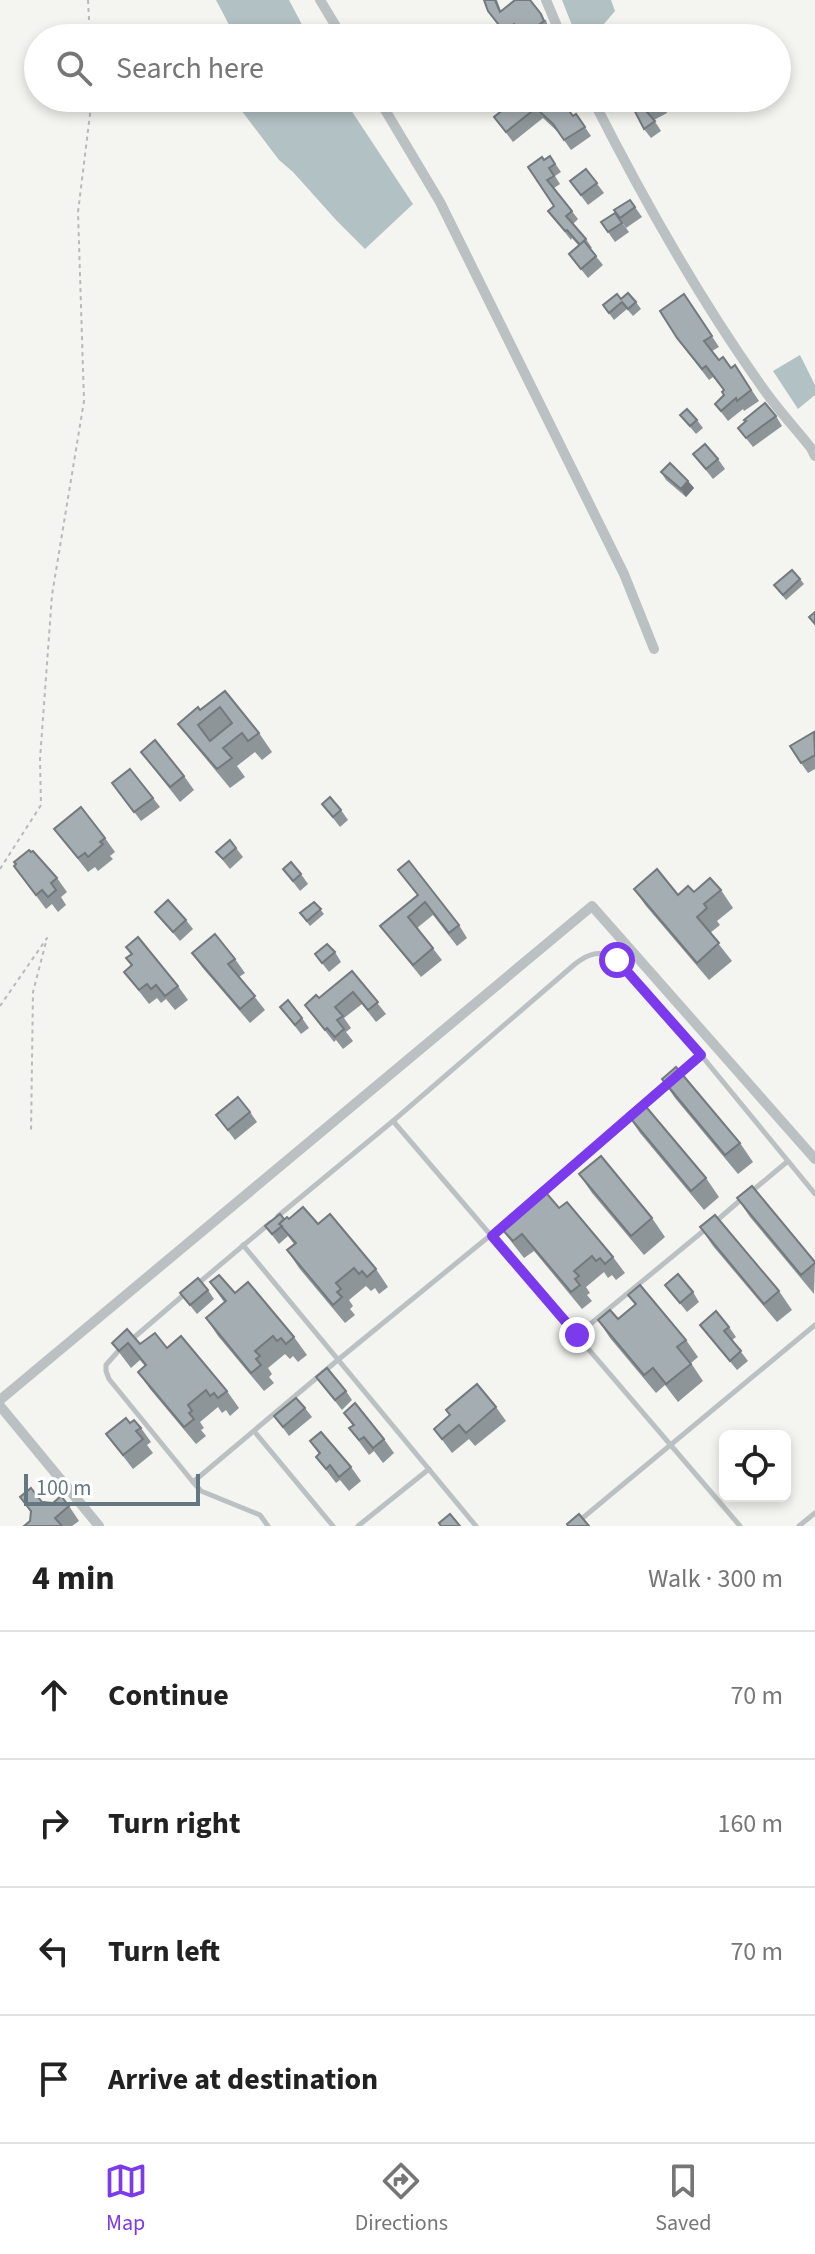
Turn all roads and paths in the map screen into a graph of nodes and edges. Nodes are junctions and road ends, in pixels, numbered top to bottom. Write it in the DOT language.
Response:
graph roads {
  1 [pos="88,0"];
  2 [pos="320,0"];
  3 [pos="546,0"];
  4 [pos="89,24"];
  5 [pos="335,24"];
  6 [pos="556,24"];
  7 [pos="90,112"];
  8 [pos="386,112"];
  9 [pos="599,112"];
  10 [pos="814,450"];
  11 [pos="654,649"];
  12 [pos="0,869"];
  13 [pos="0,1006"];
  14 [pos="701,1055"];
  15 [pos="393,1121"];
  16 [pos="31,1133"];
  17 [pos="815,1159"];
  18 [pos="788,1161"];
  19 [pos="815,1194"];
  20 [pos="538,1195"];
  21 [pos="503,1225"];
  22 [pos="492,1236"];
  23 [pos="243,1245"];
  24 [pos="815,1325"];
  25 [pos="577,1335"];
  26 [pos="339,1359"];
  27 [pos="0,1403"];
  28 [pos="254,1431"];
  29 [pos="671,1445"];
  30 [pos="429,1469"];
  31 [pos="193,1482"];
  32 [pos="815,1513"];
  33 [pos="99,1526"];
  34 [pos="268,1526"];
  35 [pos="333,1526"];
  36 [pos="358,1526"];
  37 [pos="476,1526"];
  38 [pos="573,1526"];
  39 [pos="740,1526"];
  40 [pos="799,1526"];
  1 -- 4 [label="path"];
  2 -- 5 [label="street"];
  3 -- 6 [label="street"];
  7 -- 12 [label="path"];
  8 -- 11 [label="street"];
  9 -- 10 [label="street"];
  13 -- 16 [label="path"];
  14 -- 15 [label="lane"];
  14 -- 18 [label="lane"];
  14 -- 20 [label="lane"];
  15 -- 22 [label="lane"];
  15 -- 23 [label="lane"];
  17 -- 27 [label="street"];
  18 -- 19 [label="lane"];
  18 -- 25 [label="lane"];
  21 -- 22 [label="lane"];
  22 -- 25 [label="lane"];
  22 -- 26 [label="lane"];
  23 -- 26 [label="lane"];
  23 -- 31 [label="lane"];
  24 -- 29 [label="lane"];
  25 -- 29 [label="lane"];
  26 -- 28 [label="lane"];
  26 -- 30 [label="lane"];
  27 -- 33 [label="street"];
  28 -- 31 [label="lane"];
  28 -- 35 [label="lane"];
  29 -- 38 [label="lane"];
  29 -- 39 [label="lane"];
  30 -- 36 [label="lane"];
  30 -- 37 [label="lane"];
  31 -- 34 [label="lane"];
  32 -- 40 [label="lane"];
}
